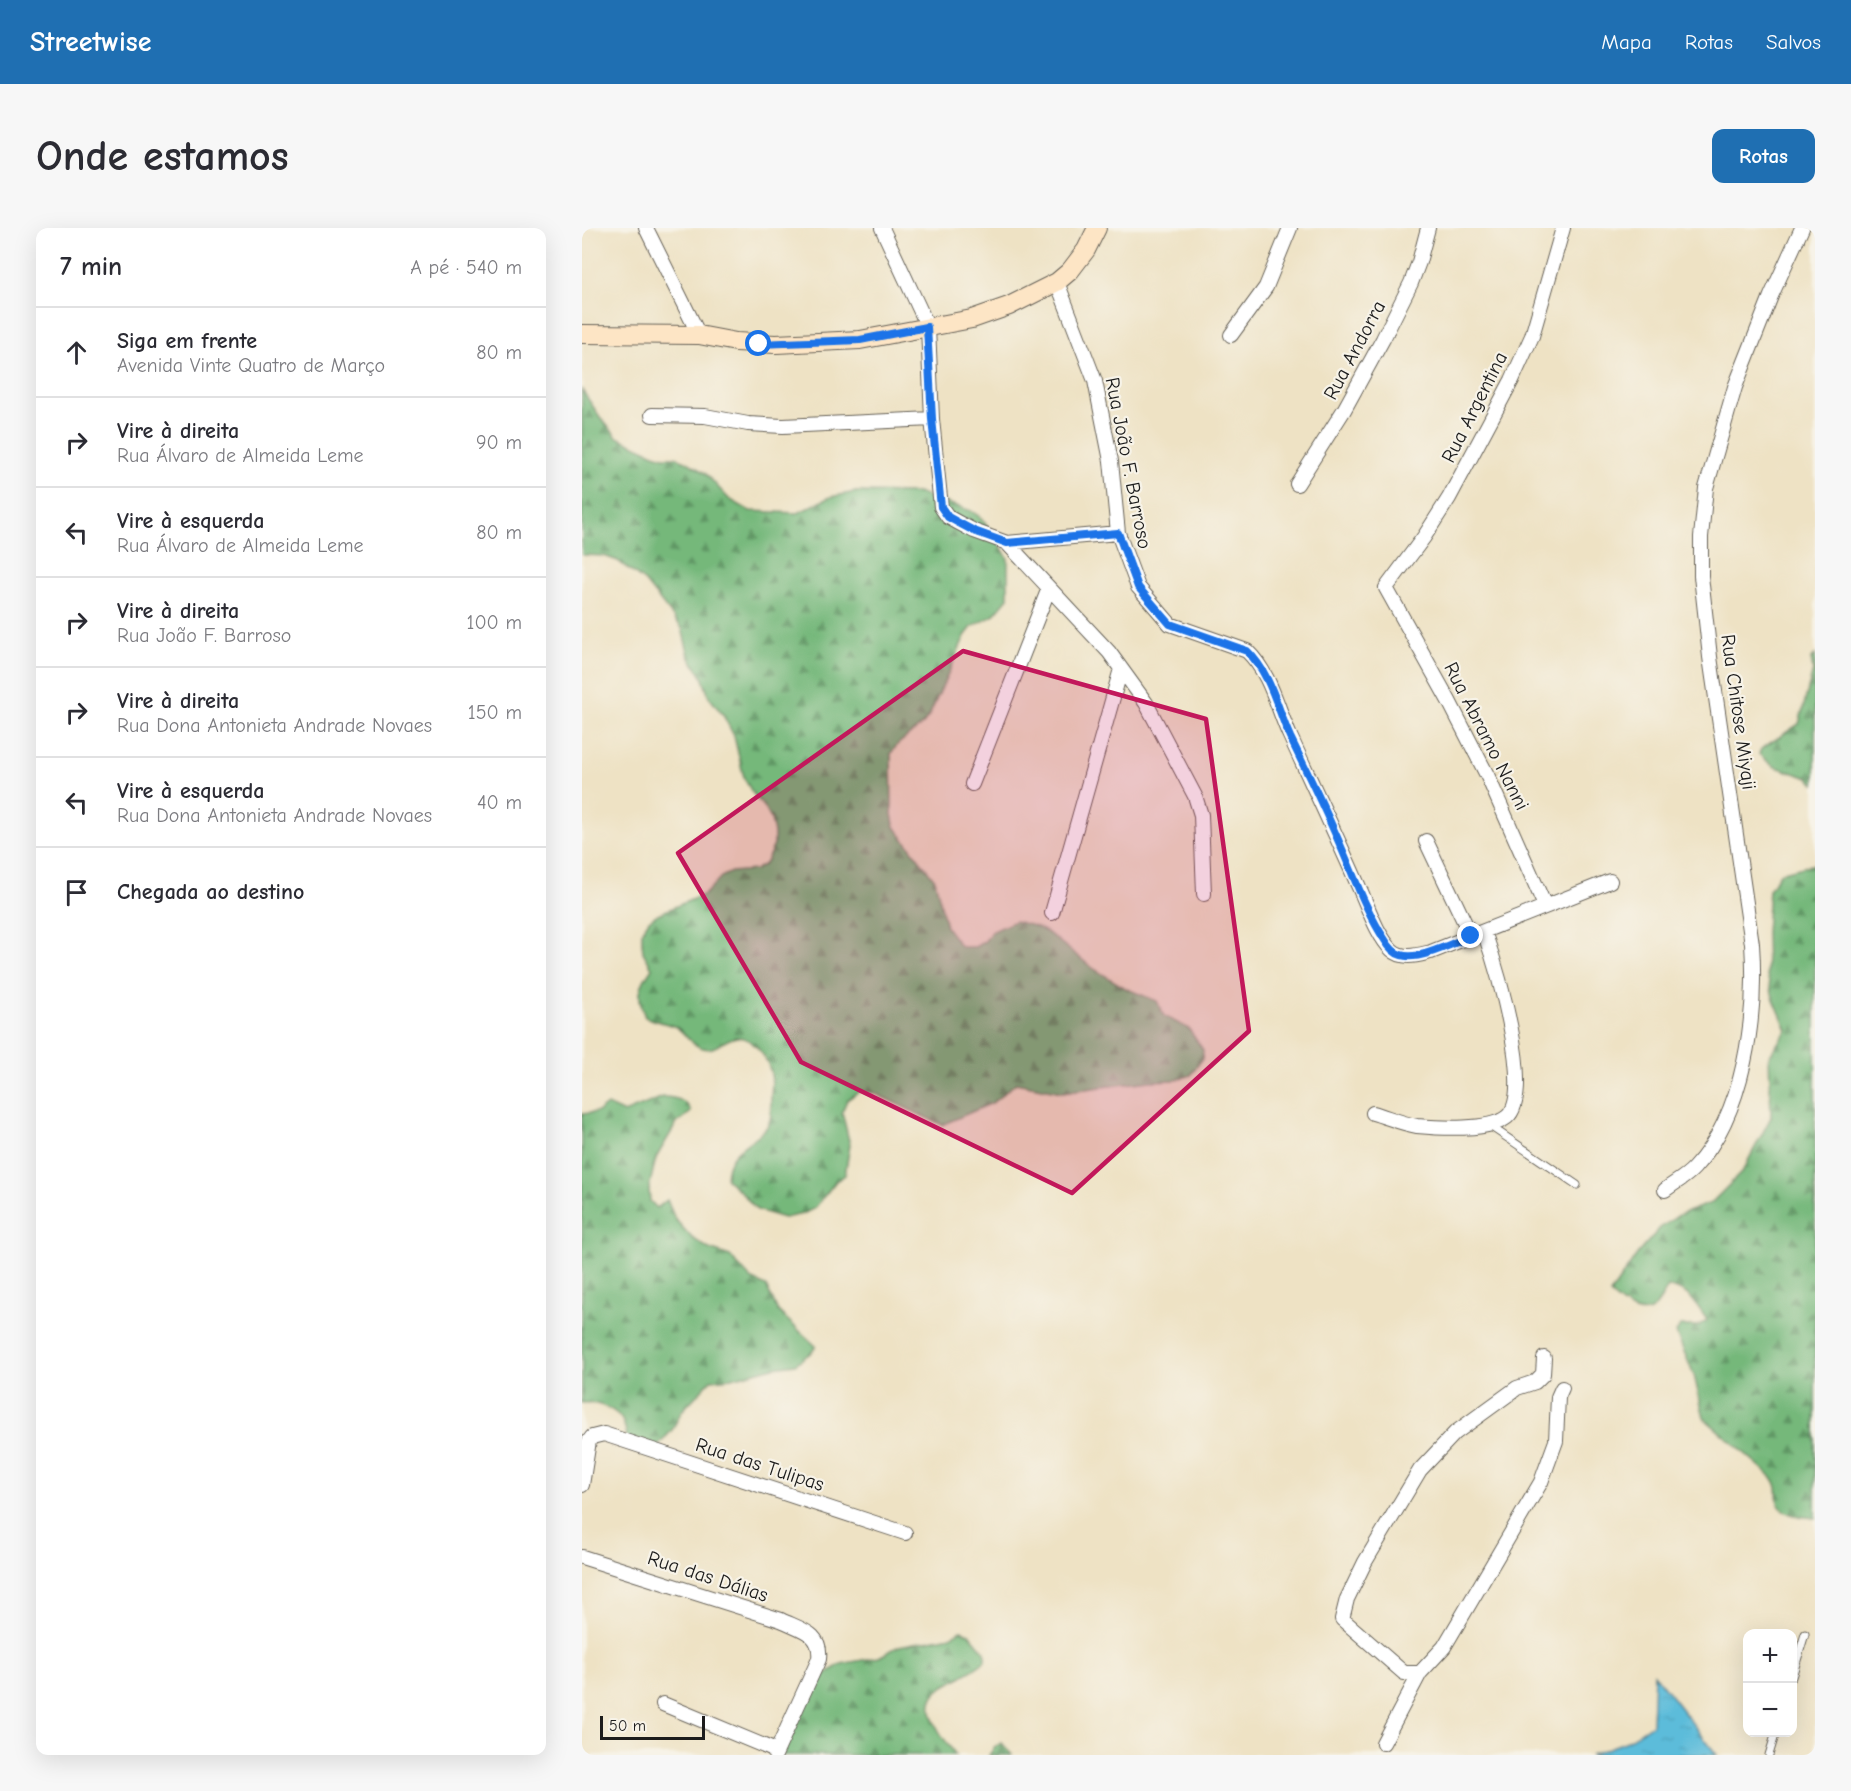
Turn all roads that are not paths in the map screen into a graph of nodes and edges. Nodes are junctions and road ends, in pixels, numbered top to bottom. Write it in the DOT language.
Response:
graph roads {
  1 [pos="646,228"];
  2 [pos="882,228"];
  3 [pos="1097,228"];
  4 [pos="1290,228"];
  5 [pos="1428,228"];
  6 [pos="1563,228"];
  7 [pos="1802,228"];
  8 [pos="1057,282"];
  9 [pos="927,327"];
  10 [pos="584,329"];
  11 [pos="699,335"];
  12 [pos="1231,335"];
  13 [pos="652,415"];
  14 [pos="932,419"];
  15 [pos="1298,484"];
  16 [pos="1118,533"];
  17 [pos="1007,543"];
  18 [pos="1049,588"];
  19 [pos="1386,588"];
  20 [pos="1121,669"];
  21 [pos="972,784"];
  22 [pos="1426,841"];
  23 [pos="1610,881"];
  24 [pos="1204,894"];
  25 [pos="1545,906"];
  26 [pos="1052,913"];
  27 [pos="1477,933"];
  28 [pos="1373,1113"];
  29 [pos="1489,1125"];
  30 [pos="1577,1185"];
  31 [pos="1665,1190"];
  32 [pos="1544,1358"];
  33 [pos="1562,1388"];
  34 [pos="582,1485"];
  35 [pos="904,1533"];
  36 [pos="582,1557"];
  37 [pos="1805,1634"];
  38 [pos="1797,1660"];
  39 [pos="1420,1673"];
  40 [pos="663,1704"];
  41 [pos="1774,1737"];
  42 [pos="1383,1743"];
  43 [pos="776,1753"];
  44 [pos="1769,1755"];
  1 -- 11 [label="street"];
  2 -- 9 [label="street"];
  3 -- 8 [label="main road"];
  4 -- 12 [label="street"];
  5 -- 15 [label="street, Rua Andorra"];
  6 -- 19 [label="street, Rua Argentina"];
  7 -- 31 [label="street, Rua Chitose Miyaji"];
  8 -- 9 [label="main road"];
  8 -- 16 [label="street, Rua João F. Barroso"];
  9 -- 11 [label="main road"];
  9 -- 14 [label="street"];
  10 -- 11 [label="main road"];
  13 -- 14 [label="street"];
  14 -- 17 [label="street"];
  16 -- 17 [label="street"];
  16 -- 27 [label="street, Rua João F. Barroso"];
  17 -- 18 [label="street"];
  18 -- 20 [label="street"];
  18 -- 21 [label="street"];
  19 -- 25 [label="street, Rua Abramo Nanni"];
  20 -- 24 [label="street"];
  20 -- 26 [label="street"];
  22 -- 27 [label="street"];
  23 -- 25 [label="street"];
  25 -- 27 [label="street"];
  27 -- 29 [label="street"];
  28 -- 29 [label="street"];
  29 -- 30 [label="lane"];
  32 -- 39 [label="street"];
  33 -- 39 [label="street"];
  34 -- 35 [label="street, Rua das Tulipas"];
  36 -- 43 [label="street, Rua das Dálias"];
  37 -- 38 [label="lane"];
  39 -- 42 [label="street"];
  40 -- 43 [label="street"];
  41 -- 44 [label="lane"];
}
